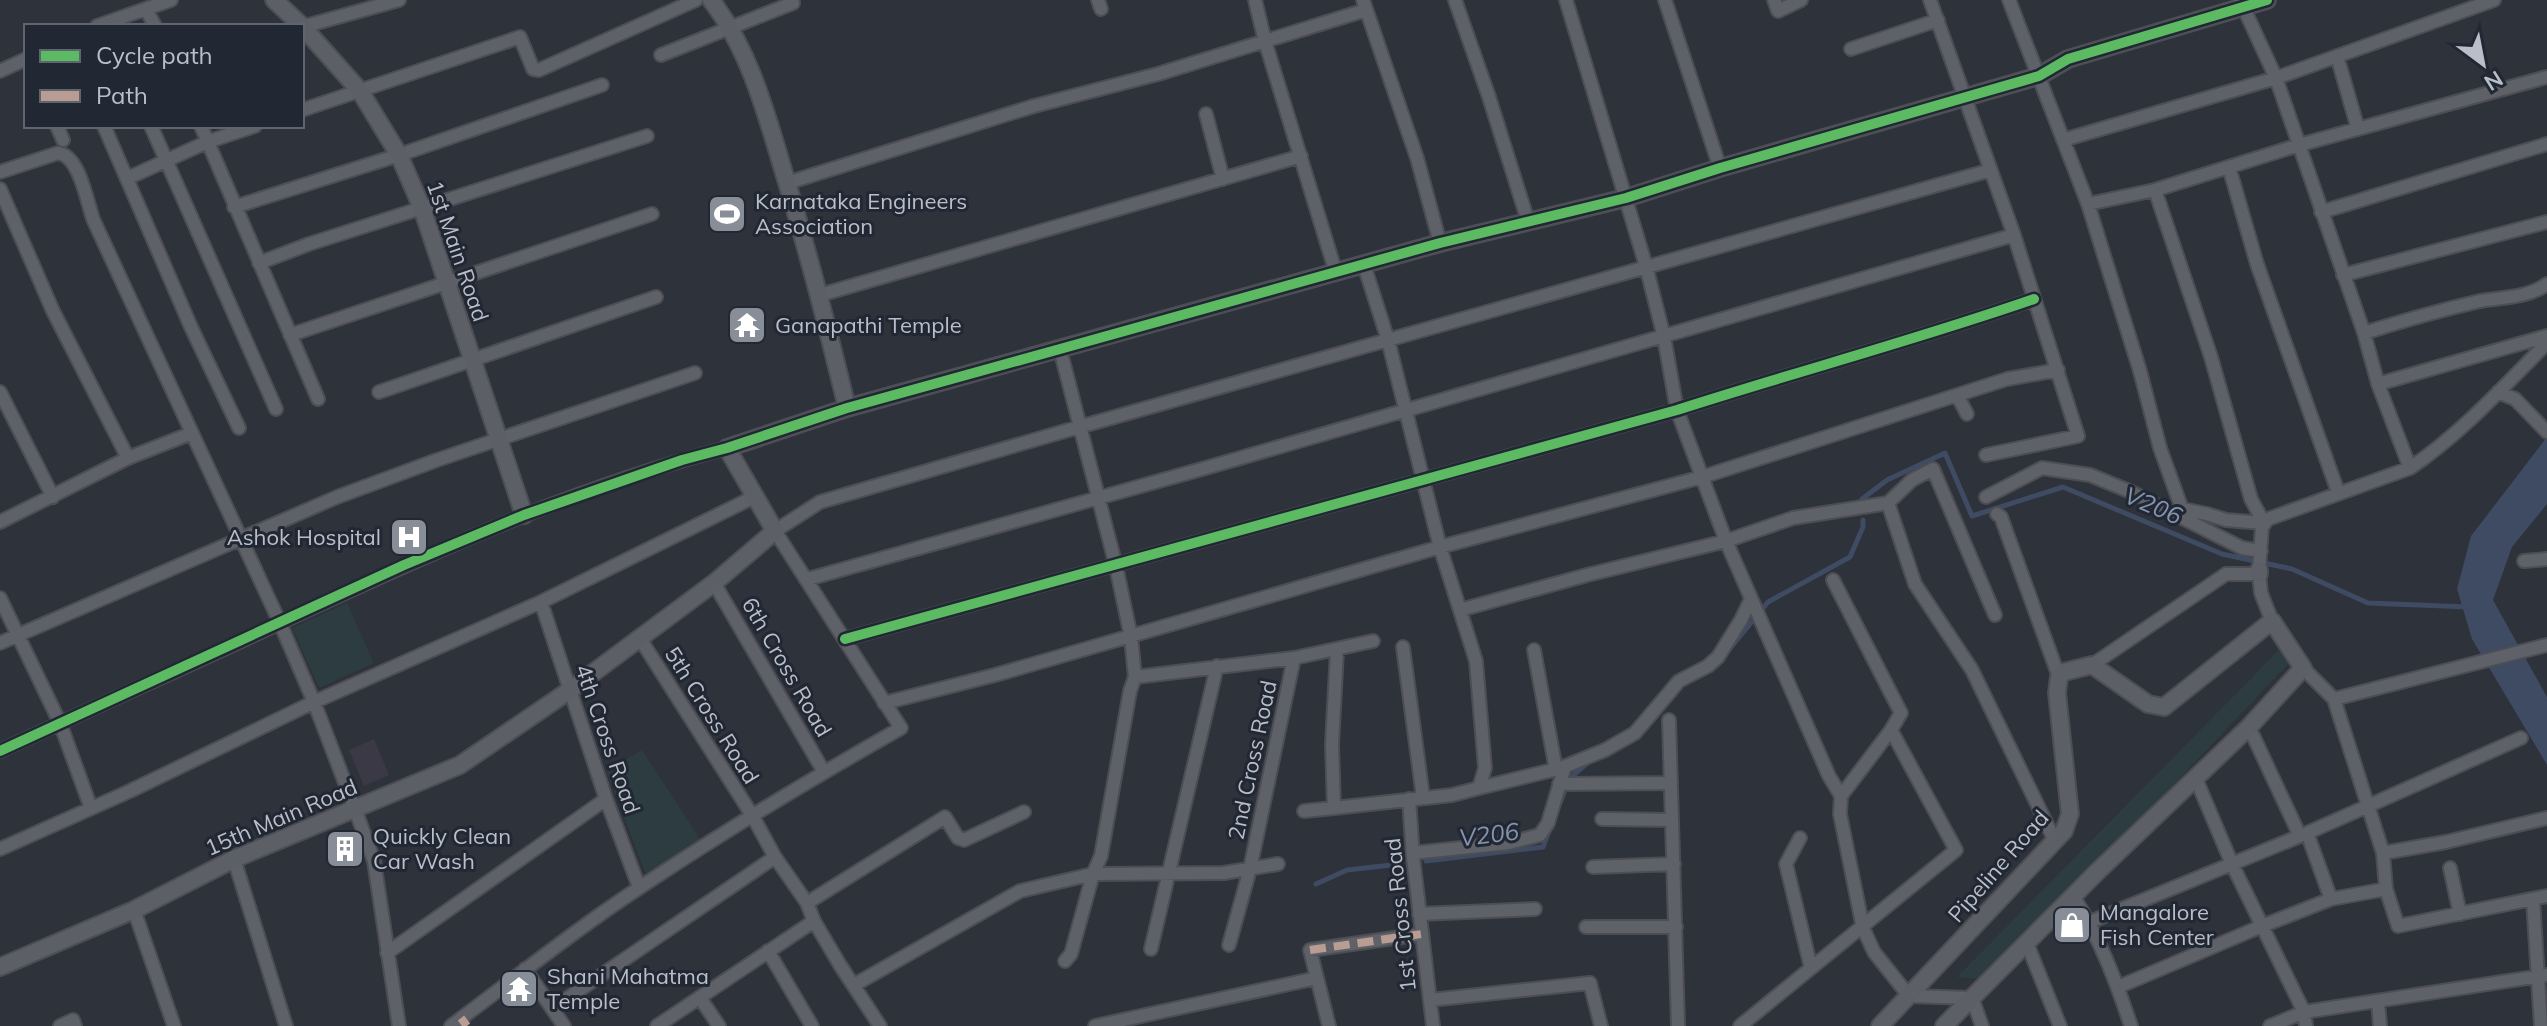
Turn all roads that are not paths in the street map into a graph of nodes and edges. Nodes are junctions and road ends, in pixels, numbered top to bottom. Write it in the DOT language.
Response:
graph roads {
  1 [pos="171,0"];
  2 [pos="274,0"];
  3 [pos="399,0"];
  4 [pos="696,0"];
  5 [pos="711,0"];
  6 [pos="1255,0"];
  7 [pos="1455,0"];
  8 [pos="1566,0"];
  9 [pos="1665,0"];
  10 [pos="1774,0"];
  11 [pos="1801,0"];
  12 [pos="1930,0"];
  13 [pos="2009,0"];
  14 [pos="2267,0"];
  15 [pos="2494,0"];
  16 [pos="793,3"];
  17 [pos="2242,3"];
  18 [pos="1364,5"];
  19 [pos="146,9"];
  20 [pos="1938,20"];
  21 [pos="105,24"];
  22 [pos="154,24"];
  23 [pos="300,24"];
  24 [pos="304,25"];
  25 [pos="304,28"];
  26 [pos="729,28"];
  27 [pos="1265,41"];
  28 [pos="1851,49"];
  29 [pos="661,55"];
  30 [pos="2337,56"];
  31 [pos="24,60"];
  32 [pos="0,71"];
  33 [pos="2039,76"];
  34 [pos="2547,77"];
  35 [pos="2276,78"];
  36 [pos="602,85"];
  37 [pos="360,91"];
  38 [pos="1964,98"];
  39 [pos="304,109"];
  40 [pos="1206,114"];
  41 [pos="58,128"];
  42 [pos="105,128"];
  43 [pos="152,128"];
  44 [pos="202,128"];
  45 [pos="249,128"];
  46 [pos="2358,129"];
  47 [pos="647,136"];
  48 [pos="63,140"];
  49 [pos="2063,140"];
  50 [pos="207,142"];
  51 [pos="2547,144"];
  52 [pos="2299,145"];
  53 [pos="399,155"];
  54 [pos="1301,156"];
  55 [pos="166,160"];
  56 [pos="2229,167"];
  57 [pos="1720,168"];
  58 [pos="1991,170"];
  59 [pos="0,172"];
  60 [pos="128,178"];
  61 [pos="1223,179"];
  62 [pos="787,183"];
  63 [pos="0,189"];
  64 [pos="2155,190"];
  65 [pos="1626,198"];
  66 [pos="2088,204"];
  67 [pos="234,207"];
  68 [pos="422,208"];
  69 [pos="2321,212"];
  70 [pos="652,214"];
  71 [pos="1528,221"];
  72 [pos="2547,222"];
  73 [pos="2014,235"];
  74 [pos="1440,243"];
  75 [pos="259,263"];
  76 [pos="1364,265"];
  77 [pos="1646,266"];
  78 [pos="1336,273"];
  79 [pos="2343,275"];
  80 [pos="446,282"];
  81 [pos="2547,284"];
  82 [pos="820,295"];
  83 [pos="656,297"];
  84 [pos="2034,299"];
  85 [pos="2364,333"];
  86 [pos="290,335"];
  87 [pos="2547,336"];
  88 [pos="1664,337"];
  89 [pos="1388,340"];
  90 [pos="2547,343"];
  91 [pos="1060,349"];
  92 [pos="472,360"];
  93 [pos="2058,370"];
  94 [pos="695,373"];
  95 [pos="2378,384"];
  96 [pos="0,392"];
  97 [pos="379,392"];
  98 [pos="2498,392"];
  99 [pos="1957,395"];
  100 [pos="318,399"];
  101 [pos="847,408"];
  102 [pos="276,409"];
  103 [pos="1405,410"];
  104 [pos="1677,410"];
  105 [pos="1967,414"];
  106 [pos="1079,427"];
  107 [pos="239,428"];
  108 [pos="2545,431"];
  109 [pos="192,433"];
  110 [pos="500,441"];
  111 [pos="727,448"];
  112 [pos="1986,455"];
  113 [pos="128,458"];
  114 [pos="2410,468"];
  115 [pos="1702,477"];
  116 [pos="1423,481"];
  117 [pos="2338,492"];
  118 [pos="53,497"];
  119 [pos="754,497"];
  120 [pos="1986,497"];
  121 [pos="1099,498"];
  122 [pos="1888,503"];
  123 [pos="1997,514"];
  124 [pos="524,515"];
  125 [pos="0,522"];
  126 [pos="2264,523"];
  127 [pos="775,531"];
  128 [pos="240,538"];
  129 [pos="1726,541"];
  130 [pos="1440,547"];
  131 [pos="2547,559"];
  132 [pos="2524,561"];
  133 [pos="2260,562"];
  134 [pos="1116,566"];
  135 [pos="808,579"];
  136 [pos="1833,580"];
  137 [pos="714,583"];
  138 [pos="0,598"];
  139 [pos="541,602"];
  140 [pos="1753,604"];
  141 [pos="1460,610"];
  142 [pos="1995,615"];
  143 [pos="2272,621"];
  144 [pos="280,623"];
  145 [pos="20,635"];
  146 [pos="639,637"];
  147 [pos="1131,637"];
  148 [pos="845,639"];
  149 [pos="1373,641"];
  150 [pos="0,643"];
  151 [pos="2547,645"];
  152 [pos="1403,647"];
  153 [pos="1337,650"];
  154 [pos="1534,650"];
  155 [pos="1294,658"];
  156 [pos="2092,665"];
  157 [pos="1217,666"];
  158 [pos="2303,668"];
  159 [pos="1135,677"];
  160 [pos="2059,677"];
  161 [pos="570,690"];
  162 [pos="2334,699"];
  163 [pos="314,702"];
  164 [pos="884,703"];
  165 [pos="1669,720"];
  166 [pos="60,723"];
  167 [pos="2249,727"];
  168 [pos="1891,730"];
  169 [pos="2521,738"];
  170 [pos="0,751"];
  171 [pos="1560,768"];
  172 [pos="824,772"];
  173 [pos="2196,779"];
  174 [pos="1671,783"];
  175 [pos="1559,784"];
  176 [pos="1479,788"];
  177 [pos="1841,796"];
  178 [pos="1423,797"];
  179 [pos="606,799"];
  180 [pos="1409,799"];
  181 [pos="2369,805"];
  182 [pos="91,808"];
  183 [pos="1334,808"];
  184 [pos="355,809"];
  185 [pos="1304,811"];
  186 [pos="1024,812"];
  187 [pos="752,815"];
  188 [pos="2547,818"];
  189 [pos="1602,819"];
  190 [pos="1672,820"];
  191 [pos="2303,834"];
  192 [pos="1800,838"];
  193 [pos="2055,841"];
  194 [pos="0,849"];
  195 [pos="1413,853"];
  196 [pos="2383,853"];
  197 [pos="775,857"];
  198 [pos="234,859"];
  199 [pos="1278,864"];
  200 [pos="1674,864"];
  201 [pos="2232,864"];
  202 [pos="1593,867"];
  203 [pos="2450,868"];
  204 [pos="1250,869"];
  205 [pos="1093,874"];
  206 [pos="1167,874"];
  207 [pos="639,887"];
  208 [pos="2386,889"];
  209 [pos="2073,896"];
  210 [pos="2547,896"];
  211 [pos="2331,899"];
  212 [pos="2533,899"];
  213 [pos="807,903"];
  214 [pos="1535,909"];
  215 [pos="134,910"];
  216 [pos="1419,914"];
  217 [pos="2460,914"];
  218 [pos="814,921"];
  219 [pos="2090,922"];
  220 [pos="2262,926"];
  221 [pos="1586,927"];
  222 [pos="1676,927"];
  223 [pos="1863,928"];
  224 [pos="1422,934"];
  225 [pos="2026,941"];
  226 [pos="1229,945"];
  227 [pos="1151,949"];
  228 [pos="768,951"];
  229 [pos="387,953"];
  230 [pos="1065,961"];
  231 [pos="0,967"];
  232 [pos="1811,968"];
  233 [pos="525,969"];
  234 [pos="2542,976"];
  235 [pos="1317,978"];
  236 [pos="854,985"];
  237 [pos="2118,987"];
  238 [pos="1909,996"];
  239 [pos="700,998"];
  240 [pos="1972,998"];
  241 [pos="1430,1000"];
  242 [pos="2378,1002"];
  243 [pos="553,1008"];
  244 [pos="2304,1012"];
  245 [pos="60,1026"];
  246 [pos="75,1026"];
  247 [pos="174,1026"];
  248 [pos="286,1026"];
  249 [pos="399,1026"];
  250 [pos="451,1026"];
  251 [pos="564,1026"];
  252 [pos="657,1026"];
  253 [pos="719,1026"];
  254 [pos="812,1026"];
  255 [pos="880,1026"];
  256 [pos="1095,1026"];
  257 [pos="1329,1026"];
  258 [pos="1433,1026"];
  259 [pos="1601,1026"];
  260 [pos="1678,1026"];
  261 [pos="1740,1026"];
  262 [pos="1880,1026"];
  263 [pos="1944,1026"];
  264 [pos="1982,1026"];
  265 [pos="2060,1026"];
  266 [pos="2131,1026"];
  267 [pos="2270,1026"];
  268 [pos="2306,1026"];
  269 [pos="2380,1026"];
  270 [pos="2541,1026"];
  1 -- 19 [label="street"];
  2 -- 23 [label="street, 1st Main Road"];
  3 -- 24 [label="street"];
  4 -- 37 [label="street"];
  5 -- 26 [label="street"];
  6 -- 27 [label="street"];
  7 -- 71 [label="street"];
  8 -- 65 [label="street"];
  9 -- 57 [label="street"];
  10 -- 11 [label="street"];
  12 -- 20 [label="street"];
  13 -- 33 [label="street"];
  14 -- 17 [label="street"];
  15 -- 30 [label="street"];
  16 -- 26 [label="street"];
  17 -- 33 [label="street"];
  17 -- 35 [label="street"];
  18 -- 27 [label="street"];
  18 -- 74 [label="street"];
  19 -- 21 [label="street"];
  19 -- 22 [label="street"];
  20 -- 28 [label="street"];
  20 -- 38 [label="street"];
  25 -- 37 [label="street, 1st Main Road"];
  26 -- 29 [label="street"];
  26 -- 62 [label="street"];
  27 -- 54 [label="street"];
  27 -- 62 [label="street"];
  30 -- 35 [label="street"];
  30 -- 46 [label="street"];
  31 -- 32 [label="street"];
  33 -- 38 [label="street"];
  33 -- 49 [label="street"];
  34 -- 46 [label="street"];
  35 -- 49 [label="street"];
  35 -- 52 [label="street"];
  36 -- 53 [label="street"];
  37 -- 39 [label="street"];
  37 -- 53 [label="street, 1st Main Road"];
  38 -- 57 [label="street"];
  38 -- 58 [label="street"];
  40 -- 61 [label="street"];
  41 -- 48 [label="street"];
  42 -- 60 [label="street"];
  43 -- 55 [label="street"];
  44 -- 50 [label="street"];
  45 -- 50 [label="street"];
  46 -- 52 [label="street"];
  47 -- 68 [label="street"];
  49 -- 66 [label="street"];
  50 -- 55 [label="street"];
  50 -- 67 [label="street"];
  51 -- 69 [label="street"];
  52 -- 56 [label="street"];
  52 -- 69 [label="street"];
  53 -- 67 [label="street"];
  53 -- 68 [label="street, 1st Main Road"];
  54 -- 61 [label="street"];
  54 -- 78 [label="street"];
  55 -- 60 [label="street"];
  55 -- 102 [label="street"];
  56 -- 64 [label="street"];
  56 -- 117 [label="street"];
  57 -- 65 [label="street"];
  58 -- 73 [label="street"];
  58 -- 77 [label="street"];
  59 -- 109 [label="street"];
  60 -- 107 [label="street"];
  61 -- 82 [label="street"];
  62 -- 82 [label="street"];
  63 -- 113 [label="street"];
  64 -- 66 [label="street"];
  64 -- 126 [label="street"];
  65 -- 71 [label="street"];
  65 -- 77 [label="street"];
  66 -- 126 [label="street"];
  67 -- 75 [label="street"];
  68 -- 75 [label="street"];
  68 -- 80 [label="street, 1st Main Road"];
  69 -- 79 [label="street"];
  70 -- 80 [label="street"];
  71 -- 74 [label="street"];
  72 -- 79 [label="street"];
  73 -- 84 [label="street"];
  73 -- 88 [label="street"];
  74 -- 76 [label="street"];
  75 -- 86 [label="street"];
  76 -- 78 [label="street"];
  76 -- 89 [label="street"];
  77 -- 88 [label="street"];
  77 -- 89 [label="street"];
  78 -- 91 [label="street"];
  79 -- 85 [label="street"];
  80 -- 86 [label="street"];
  80 -- 92 [label="street, 1st Main Road"];
  81 -- 85 [label="street"];
  82 -- 101 [label="street"];
  83 -- 92 [label="street"];
  84 -- 93 [label="street"];
  84 -- 104 [label="street"];
  85 -- 95 [label="street"];
  86 -- 100 [label="street"];
  87 -- 95 [label="street"];
  88 -- 103 [label="street"];
  88 -- 104 [label="street"];
  89 -- 103 [label="street"];
  89 -- 106 [label="street"];
  90 -- 98 [label="street"];
  91 -- 101 [label="street"];
  91 -- 106 [label="street"];
  92 -- 97 [label="street"];
  92 -- 110 [label="street, 1st Main Road"];
  93 -- 99 [label="street"];
  93 -- 112 [label="street"];
  94 -- 110 [label="street"];
  95 -- 114 [label="street"];
  96 -- 118 [label="street"];
  98 -- 108 [label="street"];
  98 -- 114 [label="street"];
  99 -- 105 [label="street"];
  99 -- 115 [label="street"];
  101 -- 111 [label="street"];
  103 -- 116 [label="street"];
  103 -- 121 [label="street"];
  104 -- 115 [label="street"];
  104 -- 116 [label="street"];
  106 -- 121 [label="street"];
  106 -- 127 [label="street"];
  109 -- 113 [label="street"];
  109 -- 128 [label="street"];
  110 -- 124 [label="street, 1st Main Road"];
  110 -- 128 [label="street"];
  111 -- 119 [label="street"];
  111 -- 124 [label="street"];
  113 -- 118 [label="street"];
  114 -- 117 [label="street"];
  115 -- 129 [label="street"];
  115 -- 130 [label="street"];
  116 -- 130 [label="street"];
  116 -- 134 [label="street"];
  117 -- 126 [label="street"];
  118 -- 125 [label="street"];
  119 -- 127 [label="street"];
  119 -- 139 [label="street"];
  120 -- 133 [label="street"];
  121 -- 134 [label="street"];
  121 -- 135 [label="street"];
  122 -- 129 [label="street"];
  122 -- 142 [label="street"];
  122 -- 193 [label="street"];
  123 -- 160 [label="street"];
  124 -- 144 [label="street"];
  126 -- 133 [label="street"];
  127 -- 135 [label="street"];
  127 -- 137 [label="street, 15th Main Road"];
  128 -- 144 [label="street"];
  128 -- 145 [label="street"];
  129 -- 140 [label="street"];
  129 -- 141 [label="street"];
  130 -- 141 [label="street"];
  130 -- 147 [label="street"];
  131 -- 132 [label="street"];
  133 -- 143 [label="street"];
  133 -- 156 [label="street"];
  134 -- 147 [label="street"];
  134 -- 148 [label="street"];
  135 -- 148 [label="street"];
  136 -- 168 [label="street"];
  137 -- 146 [label="street, 15th Main Road"];
  137 -- 172 [label="street, 6th Cross Road"];
  138 -- 145 [label="street"];
  139 -- 161 [label="street, 4th Cross Road"];
  139 -- 163 [label="street"];
  140 -- 171 [label="street"];
  140 -- 177 [label="street"];
  141 -- 176 [label="street"];
  143 -- 156 [label="street"];
  143 -- 158 [label="street"];
  144 -- 163 [label="street"];
  144 -- 166 [label="street"];
  145 -- 150 [label="street"];
  145 -- 166 [label="street"];
  146 -- 161 [label="street, 15th Main Road"];
  146 -- 187 [label="street, 5th Cross Road"];
  147 -- 159 [label="street"];
  147 -- 164 [label="street"];
  148 -- 164 [label="street"];
  149 -- 153 [label="street"];
  151 -- 162 [label="street"];
  152 -- 178 [label="street"];
  153 -- 155 [label="street"];
  153 -- 183 [label="street"];
  154 -- 171 [label="street"];
  155 -- 157 [label="street"];
  155 -- 204 [label="street, 2nd Cross Road"];
  156 -- 160 [label="street"];
  157 -- 159 [label="street"];
  157 -- 206 [label="street"];
  158 -- 162 [label="street"];
  158 -- 167 [label="street"];
  159 -- 205 [label="street"];
  160 -- 193 [label="street, Pipeline Road"];
  161 -- 179 [label="street, 4th Cross Road"];
  161 -- 184 [label="street, 15th Main Road"];
  162 -- 181 [label="street"];
  163 -- 182 [label="street"];
  163 -- 184 [label="street"];
  164 -- 172 [label="street"];
  165 -- 174 [label="street"];
  166 -- 170 [label="street"];
  166 -- 182 [label="street"];
  167 -- 173 [label="street"];
  167 -- 191 [label="street"];
  168 -- 177 [label="street"];
  168 -- 223 [label="street"];
  169 -- 181 [label="street"];
  171 -- 175 [label="street"];
  171 -- 176 [label="street"];
  172 -- 187 [label="street"];
  173 -- 201 [label="street"];
  173 -- 209 [label="street"];
  174 -- 175 [label="street"];
  174 -- 190 [label="street"];
  175 -- 195 [label="street"];
  176 -- 178 [label="street"];
  177 -- 223 [label="street"];
  178 -- 180 [label="street"];
  179 -- 207 [label="street, 4th Cross Road"];
  179 -- 229 [label="street"];
  180 -- 183 [label="street"];
  180 -- 195 [label="street, 1st Cross Road"];
  181 -- 191 [label="street"];
  181 -- 196 [label="street"];
  182 -- 194 [label="street"];
  183 -- 185 [label="street"];
  184 -- 198 [label="street, 15th Main Road"];
  184 -- 229 [label="street"];
  186 -- 213 [label="street"];
  187 -- 197 [label="street, 5th Cross Road"];
  187 -- 207 [label="street"];
  188 -- 196 [label="street"];
  189 -- 190 [label="street"];
  190 -- 200 [label="street"];
  191 -- 201 [label="street"];
  191 -- 211 [label="street"];
  192 -- 232 [label="street"];
  193 -- 238 [label="street, Pipeline Road"];
  195 -- 216 [label="street, 1st Cross Road"];
  196 -- 208 [label="street"];
  197 -- 213 [label="street, 5th Cross Road"];
  197 -- 243 [label="street"];
  198 -- 215 [label="street, 15th Main Road"];
  198 -- 248 [label="street"];
  199 -- 204 [label="street"];
  200 -- 202 [label="street"];
  200 -- 222 [label="street"];
  201 -- 219 [label="street"];
  201 -- 220 [label="street"];
  203 -- 217 [label="street"];
  204 -- 206 [label="street"];
  204 -- 226 [label="street, 2nd Cross Road"];
  205 -- 206 [label="street"];
  205 -- 230 [label="street"];
  205 -- 236 [label="street"];
  206 -- 227 [label="street"];
  207 -- 233 [label="street"];
  208 -- 211 [label="street"];
  208 -- 217 [label="street"];
  209 -- 219 [label="street"];
  209 -- 225 [label="street"];
  210 -- 212 [label="street"];
  211 -- 220 [label="street"];
  212 -- 217 [label="street"];
  212 -- 234 [label="street"];
  213 -- 218 [label="street, 5th Cross Road"];
  214 -- 216 [label="street"];
  215 -- 231 [label="street, 15th Main Road"];
  215 -- 247 [label="street"];
  216 -- 224 [label="street, 1st Cross Road"];
  218 -- 228 [label="street"];
  218 -- 236 [label="street, 5th Cross Road"];
  219 -- 237 [label="street"];
  220 -- 237 [label="street"];
  220 -- 244 [label="street"];
  221 -- 222 [label="street"];
  222 -- 260 [label="street"];
  223 -- 232 [label="street"];
  223 -- 238 [label="street"];
  224 -- 235 [label="street"];
  224 -- 241 [label="street, 1st Cross Road"];
  225 -- 240 [label="street"];
  225 -- 265 [label="street"];
  228 -- 239 [label="street"];
  228 -- 254 [label="street"];
  229 -- 249 [label="street"];
  232 -- 261 [label="street"];
  233 -- 243 [label="street"];
  233 -- 250 [label="street"];
  234 -- 242 [label="street"];
  234 -- 270 [label="street"];
  235 -- 256 [label="street"];
  235 -- 257 [label="street"];
  236 -- 255 [label="street, 5th Cross Road"];
  237 -- 266 [label="street"];
  238 -- 240 [label="street"];
  238 -- 262 [label="street, Pipeline Road"];
  239 -- 252 [label="street"];
  239 -- 253 [label="street"];
  240 -- 263 [label="street"];
  240 -- 264 [label="street"];
  241 -- 258 [label="street, 1st Cross Road"];
  241 -- 259 [label="street"];
  242 -- 244 [label="street"];
  242 -- 269 [label="street"];
  243 -- 251 [label="street"];
  244 -- 267 [label="street"];
  244 -- 268 [label="street"];
  245 -- 246 [label="street"];
}
